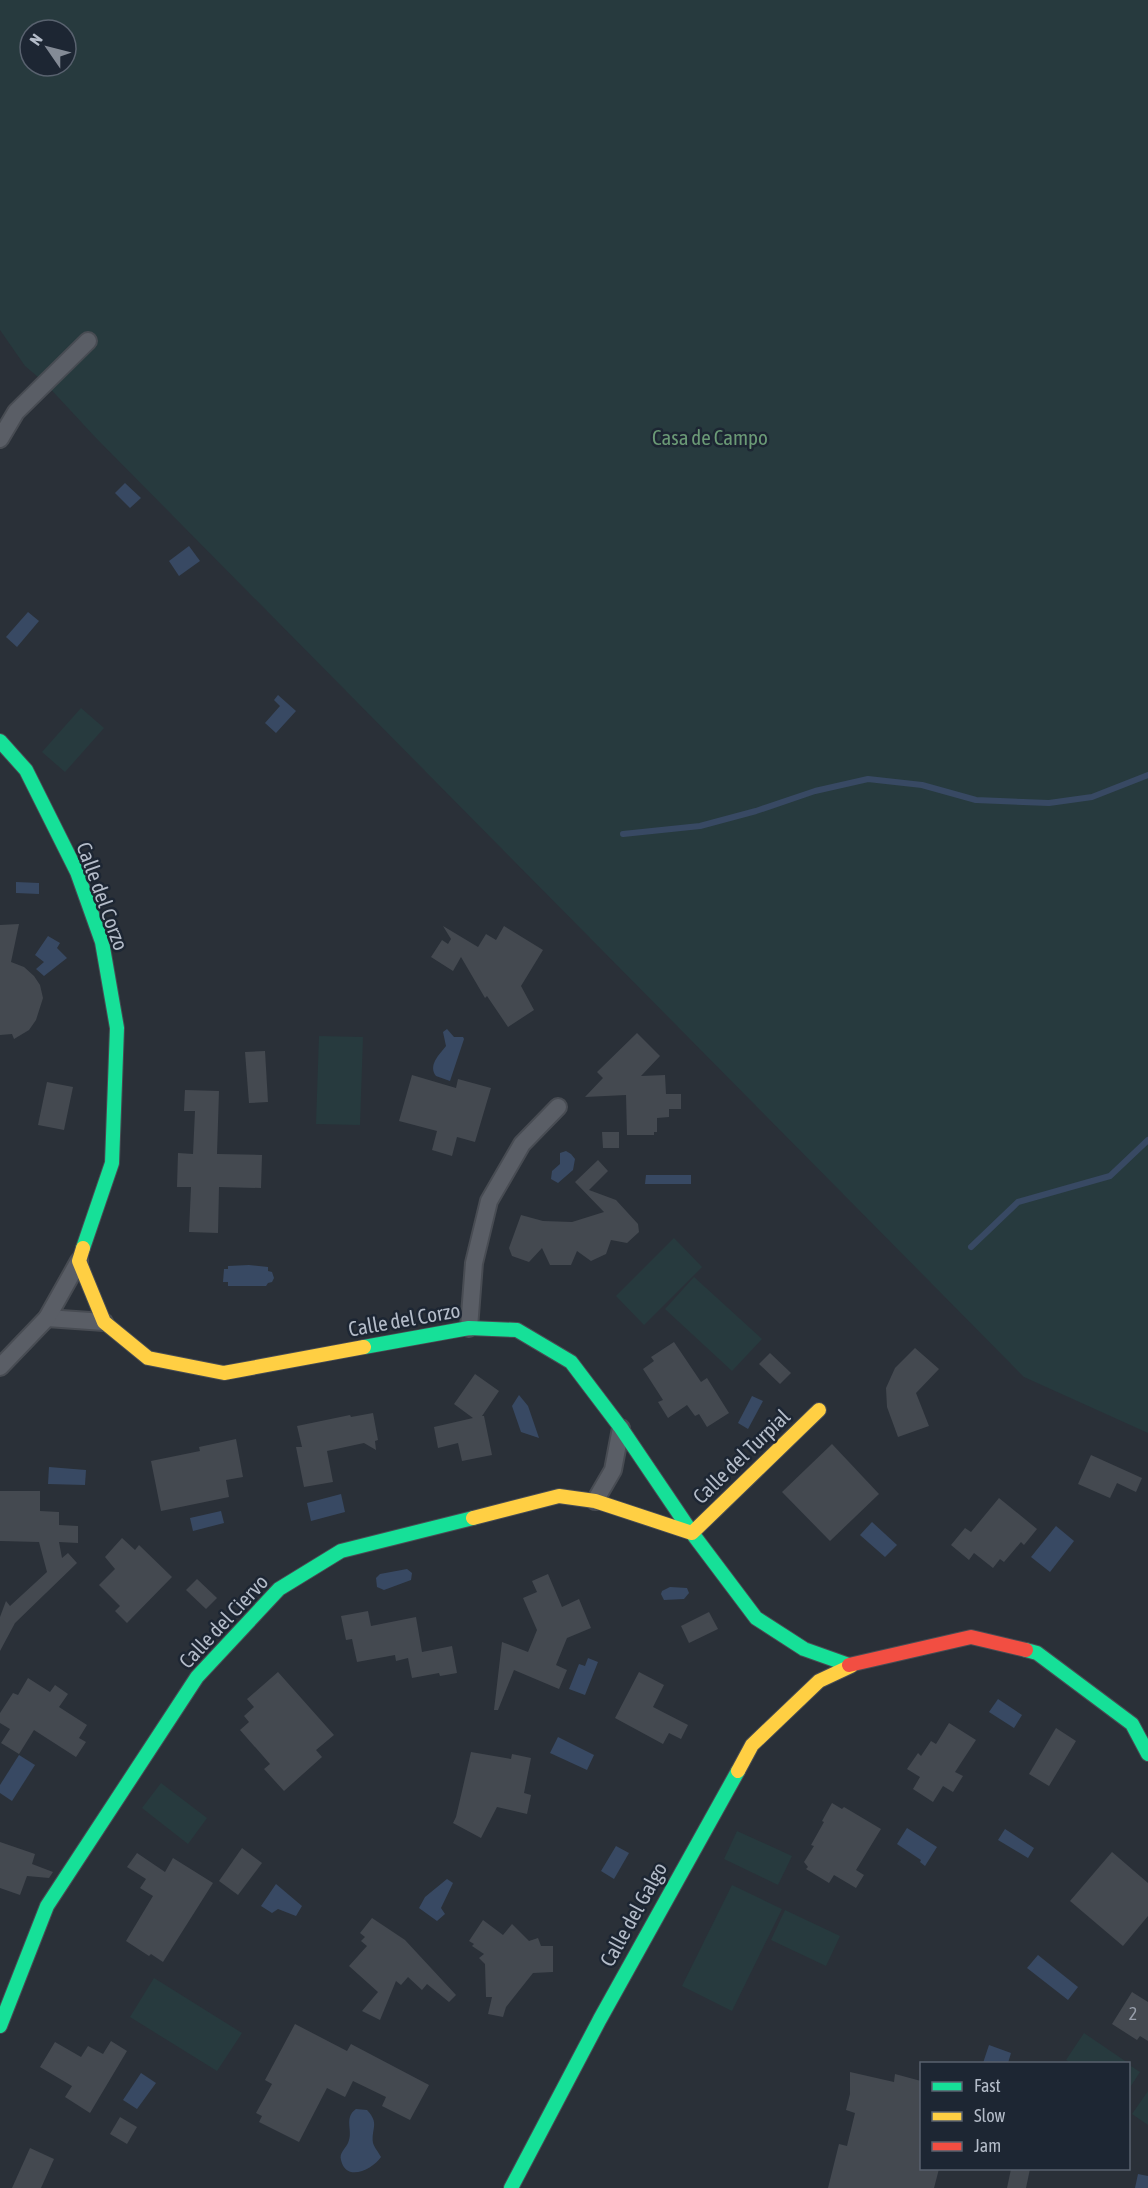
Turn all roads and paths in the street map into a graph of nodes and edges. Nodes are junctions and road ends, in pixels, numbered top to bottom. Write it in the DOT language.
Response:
graph roads {
  1 [pos="88,341"];
  2 [pos="0,439"];
  3 [pos="0,741"];
  4 [pos="558,1107"];
  5 [pos="79,1261"];
  6 [pos="47,1318"];
  7 [pos="104,1322"];
  8 [pos="469,1328"];
  9 [pos="0,1367"];
  10 [pos="819,1410"];
  11 [pos="621,1428"];
  12 [pos="595,1501"];
  13 [pos="692,1533"];
  14 [pos="804,1649"];
  15 [pos="851,1666"];
  16 [pos="819,1681"];
  17 [pos="1148,1754"];
  18 [pos="0,2026"];
  19 [pos="511,2188"];
  1 -- 2 [label="street"];
  3 -- 5 [label="street, Calle del Corzo"];
  4 -- 8 [label="street"];
  5 -- 6 [label="street"];
  5 -- 7 [label="street, Calle del Corzo"];
  6 -- 7 [label="street"];
  6 -- 9 [label="street"];
  7 -- 8 [label="street, Calle del Corzo"];
  8 -- 11 [label="street, Calle del Corzo"];
  10 -- 13 [label="street, Calle del Turpial"];
  11 -- 12 [label="street"];
  11 -- 13 [label="street, Calle del Corzo"];
  12 -- 13 [label="street, Calle del Ciervo"];
  12 -- 18 [label="street, Calle del Ciervo"];
  13 -- 14 [label="street, Calle del Corzo"];
  14 -- 15 [label="street, Calle del Corzo"];
  14 -- 16 [label="street"];
  15 -- 16 [label="street, Calle del Galgo"];
  15 -- 17 [label="street"];
  16 -- 19 [label="street, Calle del Galgo"];
}
